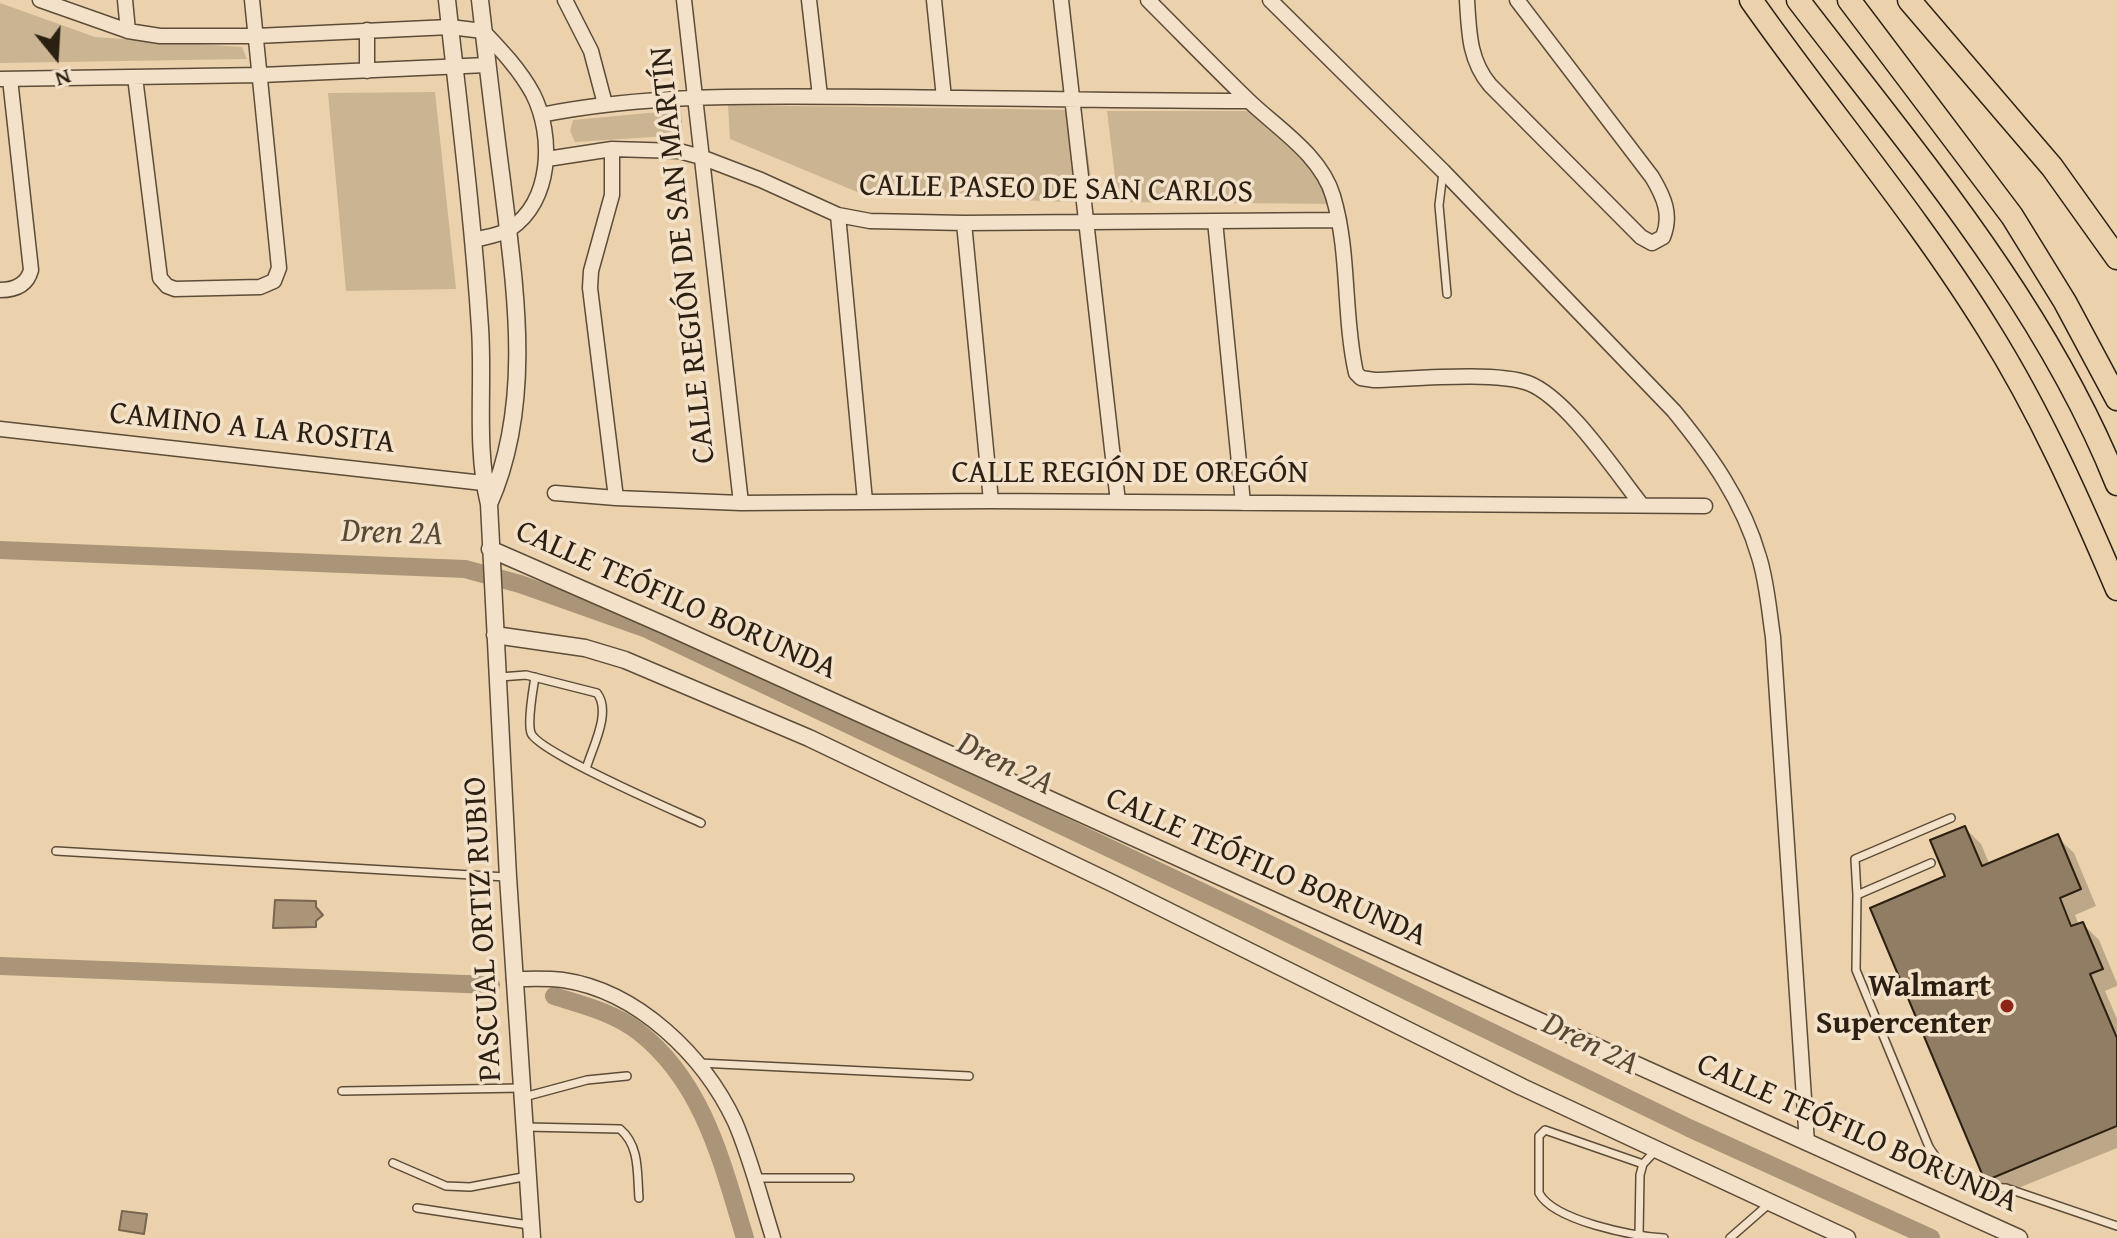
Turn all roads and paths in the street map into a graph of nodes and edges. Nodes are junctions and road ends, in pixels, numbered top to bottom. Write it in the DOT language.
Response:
graph roads {
  1 [pos="40,0"];
  2 [pos="125,0"];
  3 [pos="252,0"];
  4 [pos="447,0"];
  5 [pos="480,0"];
  6 [pos="565,0"];
  7 [pos="684,0"];
  8 [pos="809,0"];
  9 [pos="934,0"];
  10 [pos="1061,0"];
  11 [pos="1148,0"];
  12 [pos="1270,0"];
  13 [pos="1467,0"];
  14 [pos="1517,0"];
  15 [pos="1751,0"];
  16 [pos="1798,0"];
  17 [pos="1849,0"];
  18 [pos="1909,0"];
  19 [pos="450,27"];
  20 [pos="367,30"];
  21 [pos="128,31"];
  22 [pos="483,31"];
  23 [pos="256,36"];
  24 [pos="487,65"];
  25 [pos="455,67"];
  26 [pos="367,71"];
  27 [pos="261,75"];
  28 [pos="135,77"];
  29 [pos="5,79"];
  30 [pos="820,96"];
  31 [pos="944,98"];
  32 [pos="695,99"];
  33 [pos="1071,101"];
  34 [pos="1248,101"];
  35 [pos="605,104"];
  36 [pos="541,115"];
  37 [pos="612,149"];
  38 [pos="701,157"];
  39 [pos="547,159"];
  40 [pos="1443,171"];
  41 [pos="838,215"];
  42 [pos="1339,220"];
  43 [pos="1215,221"];
  44 [pos="1085,222"];
  45 [pos="964,223"];
  46 [pos="508,231"];
  47 [pos="474,240"];
  48 [pos="2117,258"];
  49 [pos="0,290"];
  50 [pos="1447,294"];
  51 [pos="2117,399"];
  52 [pos="0,429"];
  53 [pos="491,482"];
  54 [pos="2117,484"];
  55 [pos="555,493"];
  56 [pos="616,498"];
  57 [pos="865,501"];
  58 [pos="991,501"];
  59 [pos="1118,502"];
  60 [pos="741,503"];
  61 [pos="1243,503"];
  62 [pos="1641,504"];
  63 [pos="1705,506"];
  64 [pos="490,549"];
  65 [pos="2117,589"];
  66 [pos="495,635"];
  67 [pos="497,677"];
  68 [pos="535,677"];
  69 [pos="586,769"];
  70 [pos="1951,818"];
  71 [pos="701,823"];
  72 [pos="56,851"];
  73 [pos="1931,863"];
  74 [pos="508,877"];
  75 [pos="1857,895"];
  76 [pos="514,979"];
  77 [pos="697,1062"];
  78 [pos="627,1076"];
  79 [pos="969,1076"];
  80 [pos="342,1091"];
  81 [pos="522,1092"];
  82 [pos="524,1127"];
  83 [pos="1807,1143"];
  84 [pos="1656,1150"];
  85 [pos="393,1163"];
  86 [pos="1643,1164"];
  87 [pos="528,1176"];
  88 [pos="754,1178"];
  89 [pos="850,1178"];
  90 [pos="639,1198"];
  91 [pos="1770,1203"];
  92 [pos="417,1208"];
  93 [pos="2117,1226"];
  94 [pos="532,1231"];
  95 [pos="1639,1236"];
  96 [pos="773,1238"];
  97 [pos="1664,1238"];
  98 [pos="1730,1238"];
  99 [pos="1847,1238"];
  100 [pos="2019,1238"];
  1 -- 21 [label="street"];
  2 -- 21 [label="street"];
  3 -- 23 [label="street"];
  4 -- 19 [label="street"];
  5 -- 22 [label="street"];
  6 -- 35 [label="street"];
  7 -- 32 [label="street, CALLE REGIÓN DE SAN MARTÍN"];
  8 -- 30 [label="street"];
  9 -- 31 [label="street"];
  10 -- 33 [label="street"];
  11 -- 34 [label="street"];
  12 -- 40 [label="street"];
  13 -- 14 [label="street"];
  15 -- 65 [label="main road"];
  16 -- 54 [label="main road"];
  17 -- 51 [label="main road"];
  18 -- 48 [label="main road"];
  19 -- 20 [label="street"];
  19 -- 22 [label="street"];
  19 -- 25 [label="street"];
  20 -- 23 [label="street"];
  20 -- 26 [label="street"];
  21 -- 23 [label="street"];
  22 -- 24 [label="street"];
  22 -- 36 [label="street"];
  23 -- 27 [label="street"];
  24 -- 25 [label="street"];
  24 -- 46 [label="street"];
  25 -- 26 [label="street"];
  25 -- 47 [label="street"];
  26 -- 27 [label="street"];
  27 -- 28 [label="street"];
  27 -- 28 [label="street"];
  28 -- 29 [label="street"];
  29 -- 49 [label="street"];
  30 -- 31 [label="street"];
  30 -- 32 [label="street"];
  31 -- 33 [label="street"];
  32 -- 35 [label="street"];
  32 -- 38 [label="street, CALLE REGIÓN DE SAN MARTÍN"];
  33 -- 34 [label="street"];
  33 -- 44 [label="street"];
  34 -- 42 [label="street"];
  35 -- 36 [label="street"];
  36 -- 39 [label="street"];
  37 -- 38 [label="street, CALLE PASEO DE SAN CARLOS"];
  37 -- 39 [label="street, CALLE PASEO DE SAN CARLOS"];
  37 -- 56 [label="street"];
  38 -- 41 [label="street, CALLE PASEO DE SAN CARLOS"];
  38 -- 60 [label="street, CALLE REGIÓN DE SAN MARTÍN"];
  39 -- 46 [label="street"];
  40 -- 50 [label="lane"];
  40 -- 83 [label="street"];
  41 -- 45 [label="street, CALLE PASEO DE SAN CARLOS"];
  41 -- 57 [label="street"];
  42 -- 43 [label="street, CALLE PASEO DE SAN CARLOS"];
  42 -- 62 [label="street"];
  43 -- 44 [label="street, CALLE PASEO DE SAN CARLOS"];
  43 -- 61 [label="street"];
  44 -- 45 [label="street, CALLE PASEO DE SAN CARLOS"];
  44 -- 59 [label="street"];
  45 -- 58 [label="street"];
  46 -- 47 [label="street"];
  46 -- 53 [label="street"];
  47 -- 53 [label="street"];
  52 -- 53 [label="street, CAMINO A LA ROSITA"];
  53 -- 64 [label="street, PASCUAL ORTIZ RUBIO"];
  55 -- 56 [label="street, CALLE REGIÓN DE OREGÓN"];
  56 -- 60 [label="street, CALLE REGIÓN DE OREGÓN"];
  57 -- 58 [label="street, CALLE REGIÓN DE OREGÓN"];
  57 -- 60 [label="street, CALLE REGIÓN DE OREGÓN"];
  58 -- 59 [label="street, CALLE REGIÓN DE OREGÓN"];
  59 -- 61 [label="street, CALLE REGIÓN DE OREGÓN"];
  61 -- 62 [label="street, CALLE REGIÓN DE OREGÓN"];
  62 -- 63 [label="street, CALLE REGIÓN DE OREGÓN"];
  64 -- 66 [label="street, PASCUAL ORTIZ RUBIO"];
  64 -- 83 [label="street, CALLE TEÓFILO BORUNDA"];
  66 -- 67 [label="street, PASCUAL ORTIZ RUBIO"];
  66 -- 84 [label="street"];
  67 -- 68 [label="lane"];
  67 -- 74 [label="street, PASCUAL ORTIZ RUBIO"];
  68 -- 69 [label="lane"];
  68 -- 69 [label="lane"];
  69 -- 71 [label="lane"];
  70 -- 75 [label="lane"];
  72 -- 74 [label="lane"];
  73 -- 75 [label="lane"];
  74 -- 76 [label="street, PASCUAL ORTIZ RUBIO"];
  75 -- 93 [label="lane"];
  76 -- 77 [label="street"];
  76 -- 81 [label="street, PASCUAL ORTIZ RUBIO"];
  77 -- 79 [label="lane"];
  77 -- 88 [label="street"];
  78 -- 81 [label="lane"];
  80 -- 81 [label="lane"];
  81 -- 82 [label="street, PASCUAL ORTIZ RUBIO"];
  82 -- 87 [label="street, PASCUAL ORTIZ RUBIO"];
  82 -- 90 [label="lane"];
  83 -- 100 [label="street, CALLE TEÓFILO BORUNDA"];
  84 -- 86 [label="lane"];
  84 -- 91 [label="street"];
  85 -- 87 [label="lane"];
  86 -- 95 [label="lane"];
  86 -- 95 [label="lane"];
  87 -- 94 [label="street, PASCUAL ORTIZ RUBIO"];
  88 -- 89 [label="lane"];
  88 -- 96 [label="street"];
  91 -- 98 [label="lane"];
  91 -- 99 [label="street"];
  92 -- 94 [label="lane"];
  95 -- 97 [label="lane"];
}
